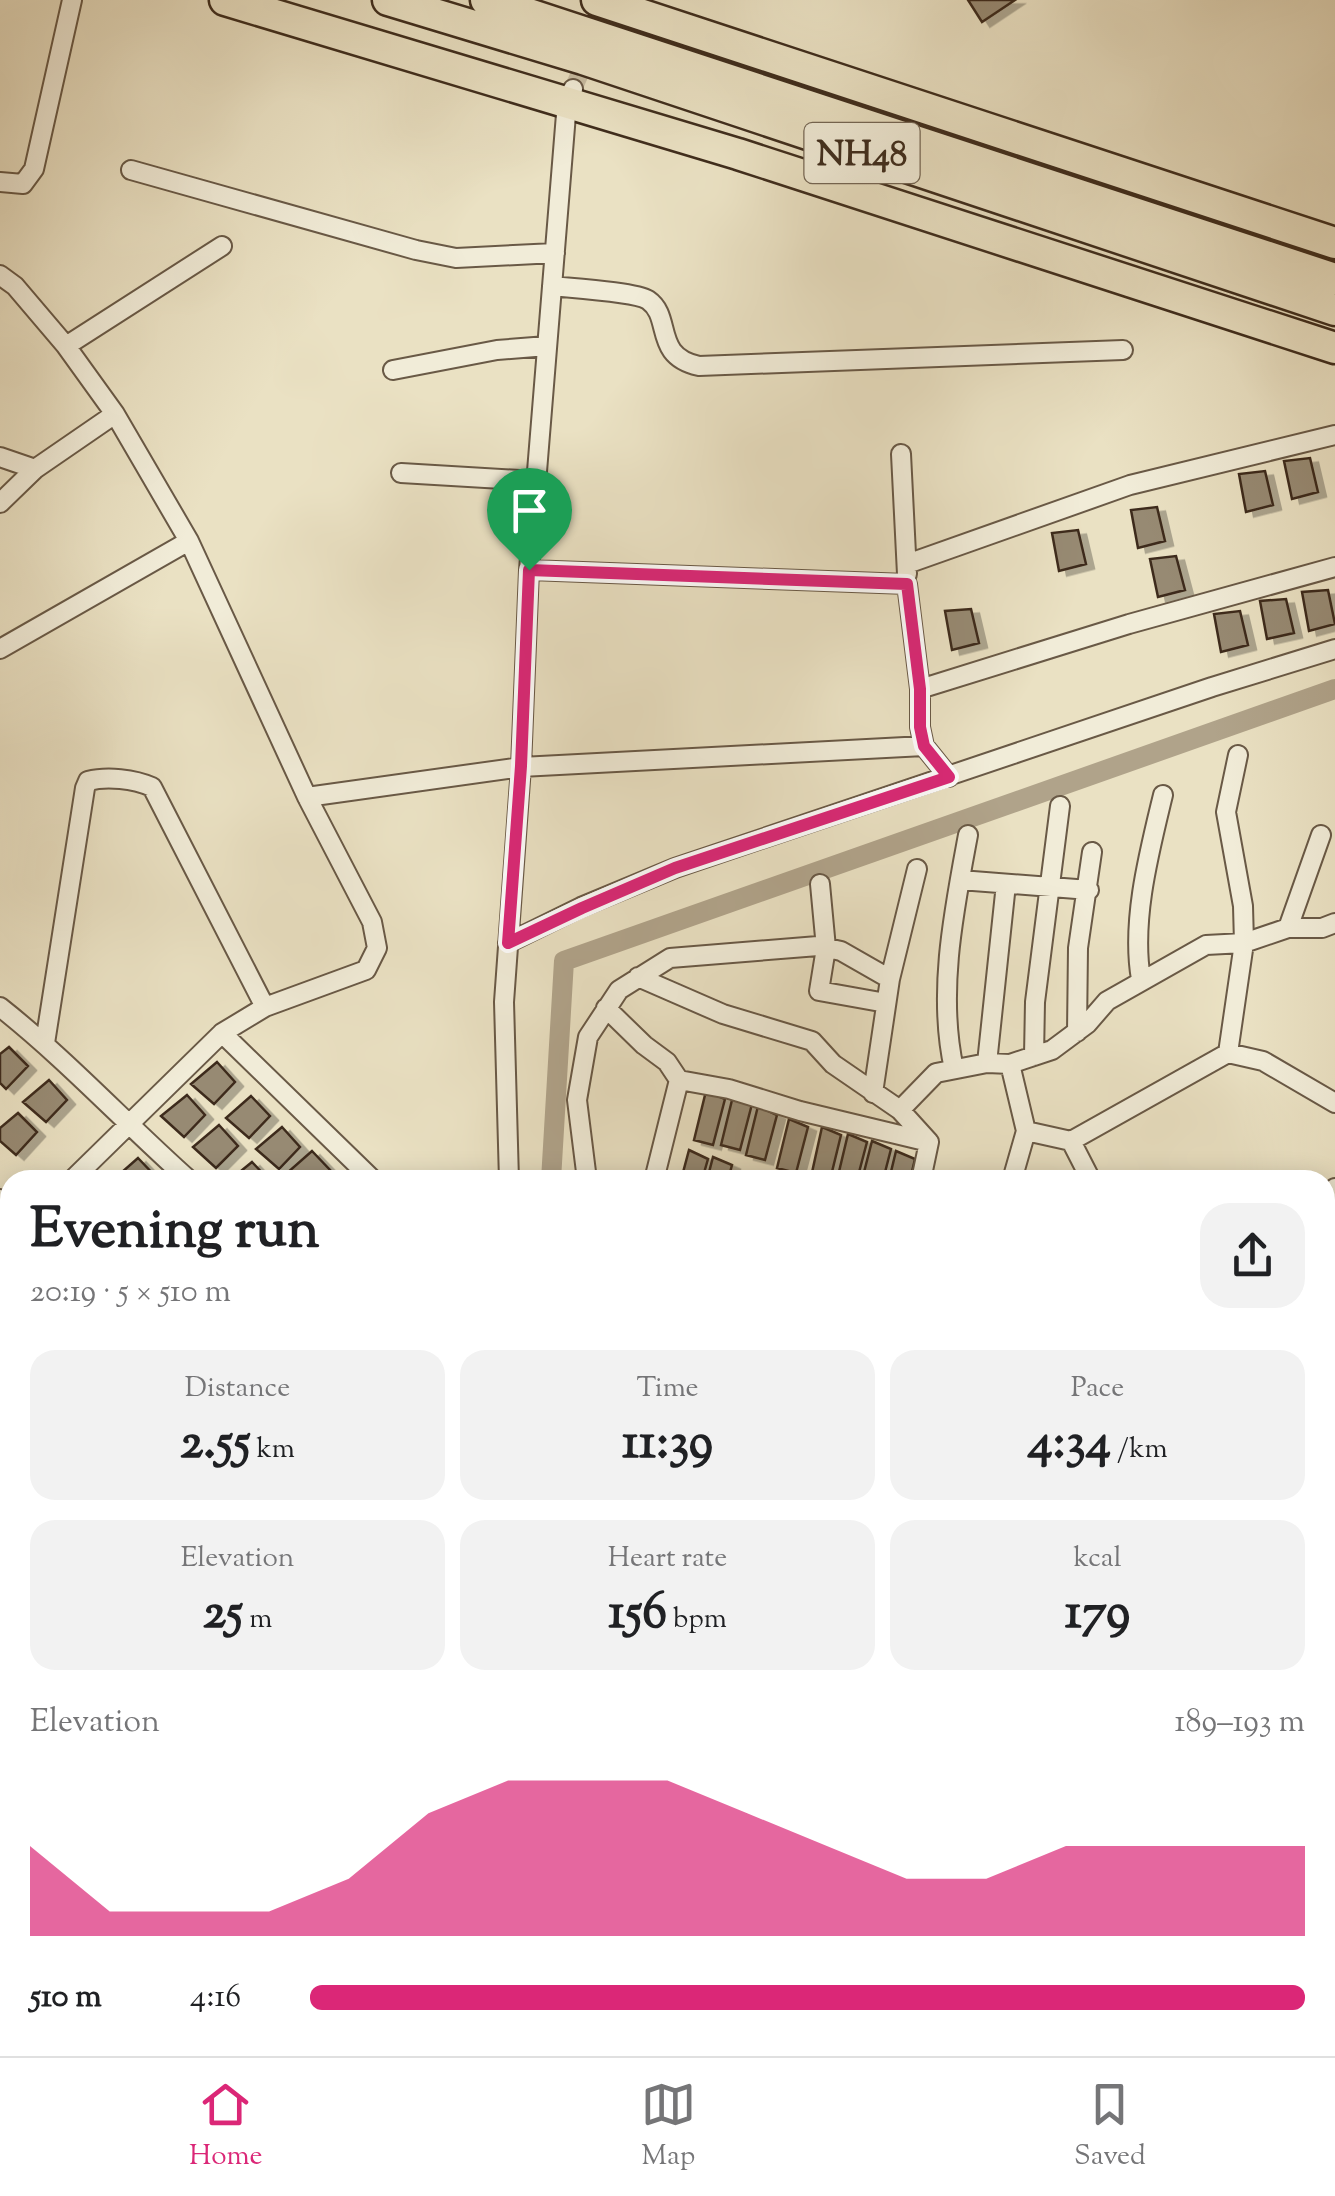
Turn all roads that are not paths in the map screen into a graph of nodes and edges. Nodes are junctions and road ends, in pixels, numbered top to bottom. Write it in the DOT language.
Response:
graph roads {
  1 [pos="72,0"];
  2 [pos="225,0"];
  3 [pos="388,0"];
  4 [pos="486,0"];
  5 [pos="607,5"];
  6 [pos="570,96"];
  7 [pos="131,170"];
  8 [pos="0,182"];
  9 [pos="1335,243"];
  10 [pos="222,246"];
  11 [pos="555,253"];
  12 [pos="0,275"];
  13 [pos="1335,279"];
  14 [pos="552,286"];
  15 [pos="1335,310"];
  16 [pos="66,346"];
  17 [pos="547,346"];
  18 [pos="1335,348"];
  19 [pos="1124,350"];
  20 [pos="393,370"];
  21 [pos="115,414"];
  22 [pos="1335,435"];
  23 [pos="901,454"];
  24 [pos="0,457"];
  25 [pos="35,470"];
  26 [pos="401,473"];
  27 [pos="536,481"];
  28 [pos="0,503"];
  29 [pos="190,541"];
  30 [pos="907,564"];
  31 [pos="1335,567"];
  32 [pos="529,570"];
  33 [pos="907,584"];
  34 [pos="0,649"];
  35 [pos="1335,649"];
  36 [pos="920,689"];
  37 [pos="924,746"];
  38 [pos="1238,755"];
  39 [pos="521,766"];
  40 [pos="949,777"];
  41 [pos="1162,795"];
  42 [pos="307,797"];
  43 [pos="1060,806"];
  44 [pos="968,835"];
  45 [pos="1321,835"];
  46 [pos="1092,852"];
  47 [pos="917,869"];
  48 [pos="960,880"];
  49 [pos="820,884"];
  50 [pos="1006,884"];
  51 [pos="1051,888"];
  52 [pos="1089,890"];
  53 [pos="1335,924"];
  54 [pos="1288,928"];
  55 [pos="1244,942"];
  56 [pos="508,943"];
  57 [pos="826,948"];
  58 [pos="638,978"];
  59 [pos="890,979"];
  60 [pos="1141,979"];
  61 [pos="886,1004"];
  62 [pos="0,1007"];
  63 [pos="264,1007"];
  64 [pos="606,1008"];
  65 [pos="1077,1032"];
  66 [pos="222,1033"];
  67 [pos="45,1043"];
  68 [pos="1228,1053"];
  69 [pos="1034,1056"];
  70 [pos="987,1063"];
  71 [pos="1010,1064"];
  72 [pos="954,1069"];
  73 [pos="679,1080"];
  74 [pos="873,1093"];
  75 [pos="1335,1103"];
  76 [pos="900,1110"];
  77 [pos="127,1125"];
  78 [pos="1026,1131"];
  79 [pos="1071,1141"];
  80 [pos="929,1142"];
  81 [pos="82,1170"];
  82 [pos="179,1170"];
  83 [pos="362,1170"];
  84 [pos="510,1170"];
  85 [pos="585,1170"];
  86 [pos="656,1170"];
  87 [pos="923,1170"];
  88 [pos="1015,1170"];
  89 [pos="1086,1170"];
  1 -- 8 [label="street"];
  2 -- 6 [label="highway"];
  3 -- 15 [label="highway, NH48"];
  4 -- 13 [label="highway, NH48"];
  5 -- 9 [label="highway"];
  6 -- 11 [label="street"];
  6 -- 18 [label="highway"];
  7 -- 11 [label="street"];
  10 -- 16 [label="street"];
  11 -- 14 [label="street"];
  12 -- 16 [label="street"];
  14 -- 17 [label="street"];
  14 -- 19 [label="street"];
  16 -- 21 [label="street"];
  17 -- 20 [label="street"];
  17 -- 27 [label="street"];
  21 -- 25 [label="street"];
  21 -- 29 [label="street"];
  22 -- 30 [label="street"];
  23 -- 30 [label="street"];
  24 -- 25 [label="street"];
  25 -- 28 [label="street"];
  26 -- 27 [label="street"];
  27 -- 32 [label="street"];
  29 -- 34 [label="street"];
  29 -- 42 [label="street"];
  30 -- 33 [label="street"];
  31 -- 36 [label="street"];
  32 -- 33 [label="street"];
  32 -- 39 [label="street"];
  33 -- 36 [label="street"];
  35 -- 40 [label="street"];
  36 -- 37 [label="street"];
  37 -- 39 [label="street"];
  37 -- 40 [label="street"];
  38 -- 55 [label="street"];
  39 -- 42 [label="street"];
  39 -- 56 [label="street"];
  40 -- 56 [label="street"];
  41 -- 60 [label="street"];
  42 -- 63 [label="street"];
  43 -- 51 [label="street"];
  44 -- 48 [label="street"];
  45 -- 54 [label="street"];
  46 -- 52 [label="street"];
  47 -- 59 [label="street"];
  48 -- 50 [label="street"];
  48 -- 72 [label="street"];
  49 -- 57 [label="street"];
  50 -- 51 [label="street"];
  50 -- 70 [label="street"];
  51 -- 52 [label="street"];
  51 -- 69 [label="street"];
  52 -- 65 [label="street"];
  53 -- 54 [label="street"];
  54 -- 55 [label="street"];
  55 -- 60 [label="street"];
  55 -- 68 [label="street"];
  56 -- 84 [label="street"];
  57 -- 58 [label="street"];
  57 -- 59 [label="street"];
  57 -- 61 [label="street"];
  58 -- 64 [label="street"];
  58 -- 74 [label="street"];
  59 -- 61 [label="street"];
  60 -- 65 [label="street"];
  61 -- 74 [label="street"];
  62 -- 67 [label="street"];
  63 -- 66 [label="street"];
  63 -- 67 [label="street"];
  64 -- 73 [label="street"];
  64 -- 85 [label="street"];
  65 -- 69 [label="street"];
  66 -- 77 [label="street"];
  66 -- 83 [label="street"];
  67 -- 77 [label="street"];
  68 -- 75 [label="street"];
  68 -- 79 [label="street"];
  69 -- 71 [label="street"];
  70 -- 71 [label="street"];
  70 -- 72 [label="street"];
  71 -- 78 [label="street"];
  72 -- 76 [label="street"];
  73 -- 80 [label="street"];
  73 -- 86 [label="street"];
  74 -- 76 [label="street"];
  76 -- 80 [label="street"];
  77 -- 81 [label="street"];
  77 -- 82 [label="street"];
  78 -- 79 [label="street"];
  78 -- 88 [label="street"];
  79 -- 89 [label="street"];
  80 -- 87 [label="street"];
}
